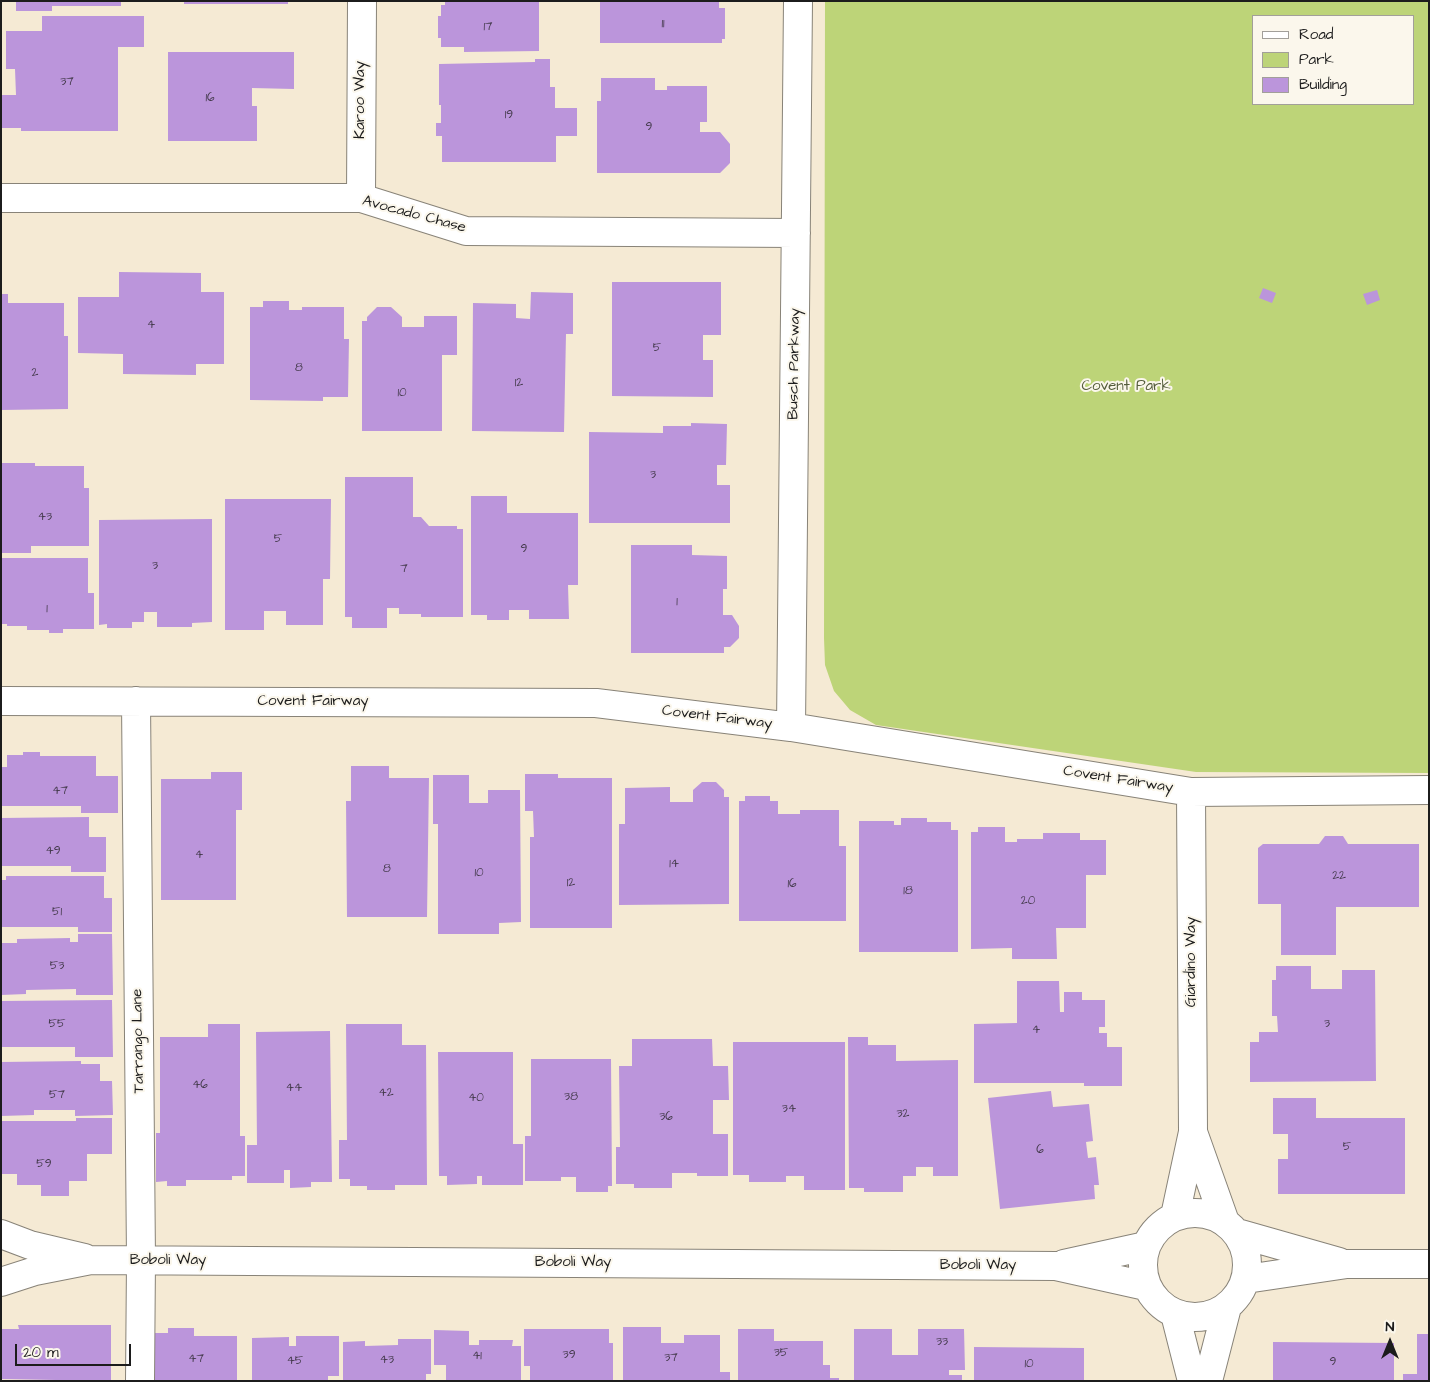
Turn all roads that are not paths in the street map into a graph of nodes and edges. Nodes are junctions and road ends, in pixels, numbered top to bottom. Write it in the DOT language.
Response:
graph roads {
  1 [pos="362,1"];
  2 [pos="798,1"];
  3 [pos="1,198"];
  4 [pos="361,198"];
  5 [pos="796,232"];
  6 [pos="1,702"];
  7 [pos="136,702"];
  8 [pos="791,727"];
  9 [pos="1429,790"];
  10 [pos="1191,792"];
  11 [pos="1193,1132"];
  12 [pos="1175,1216"];
  13 [pos="1231,1227"];
  14 [pos="1,1234"];
  15 [pos="1146,1246"];
  16 [pos="91,1260"];
  17 [pos="141,1260"];
  18 [pos="1348,1264"];
  19 [pos="1429,1264"];
  20 [pos="1056,1266"];
  21 [pos="1246,1279"];
  22 [pos="1,1282"];
  23 [pos="1146,1286"];
  24 [pos="1227,1307"];
  25 [pos="1175,1314"];
  26 [pos="140,1381"];
  27 [pos="1192,1381"];
  28 [pos="1208,1381"];
  1 -- 4 [label="street, Karoo Way"];
  2 -- 5 [label="street, Busch Parkway"];
  3 -- 4 [label="street, Avocado Chase"];
  4 -- 5 [label="street, Avocado Chase"];
  5 -- 8 [label="street, Busch Parkway"];
  6 -- 7 [label="street, Covent Fairway"];
  7 -- 8 [label="street, Covent Fairway"];
  7 -- 17 [label="street, Tarrango Lane"];
  8 -- 10 [label="street, Covent Fairway"];
  9 -- 10 [label="street, Covent Fairway"];
  10 -- 11 [label="street, Giardino Way"];
  11 -- 12 [label="street, Giardino Way"];
  11 -- 13 [label="street, Giardino Way"];
  12 -- 13 [label="street"];
  12 -- 15 [label="street"];
  13 -- 18 [label="street"];
  13 -- 21 [label="street"];
  14 -- 16 [label="street, Boboli Way"];
  15 -- 20 [label="street, Boboli Way"];
  15 -- 23 [label="street"];
  16 -- 17 [label="street, Boboli Way"];
  16 -- 22 [label="street, Boboli Way"];
  17 -- 20 [label="street, Boboli Way"];
  17 -- 26 [label="street, Tarrango Lane"];
  18 -- 19 [label="street"];
  18 -- 21 [label="street"];
  20 -- 23 [label="street, Boboli Way"];
  21 -- 24 [label="street"];
  23 -- 25 [label="street"];
  24 -- 25 [label="street"];
  24 -- 28 [label="street"];
  25 -- 27 [label="street"];
}
